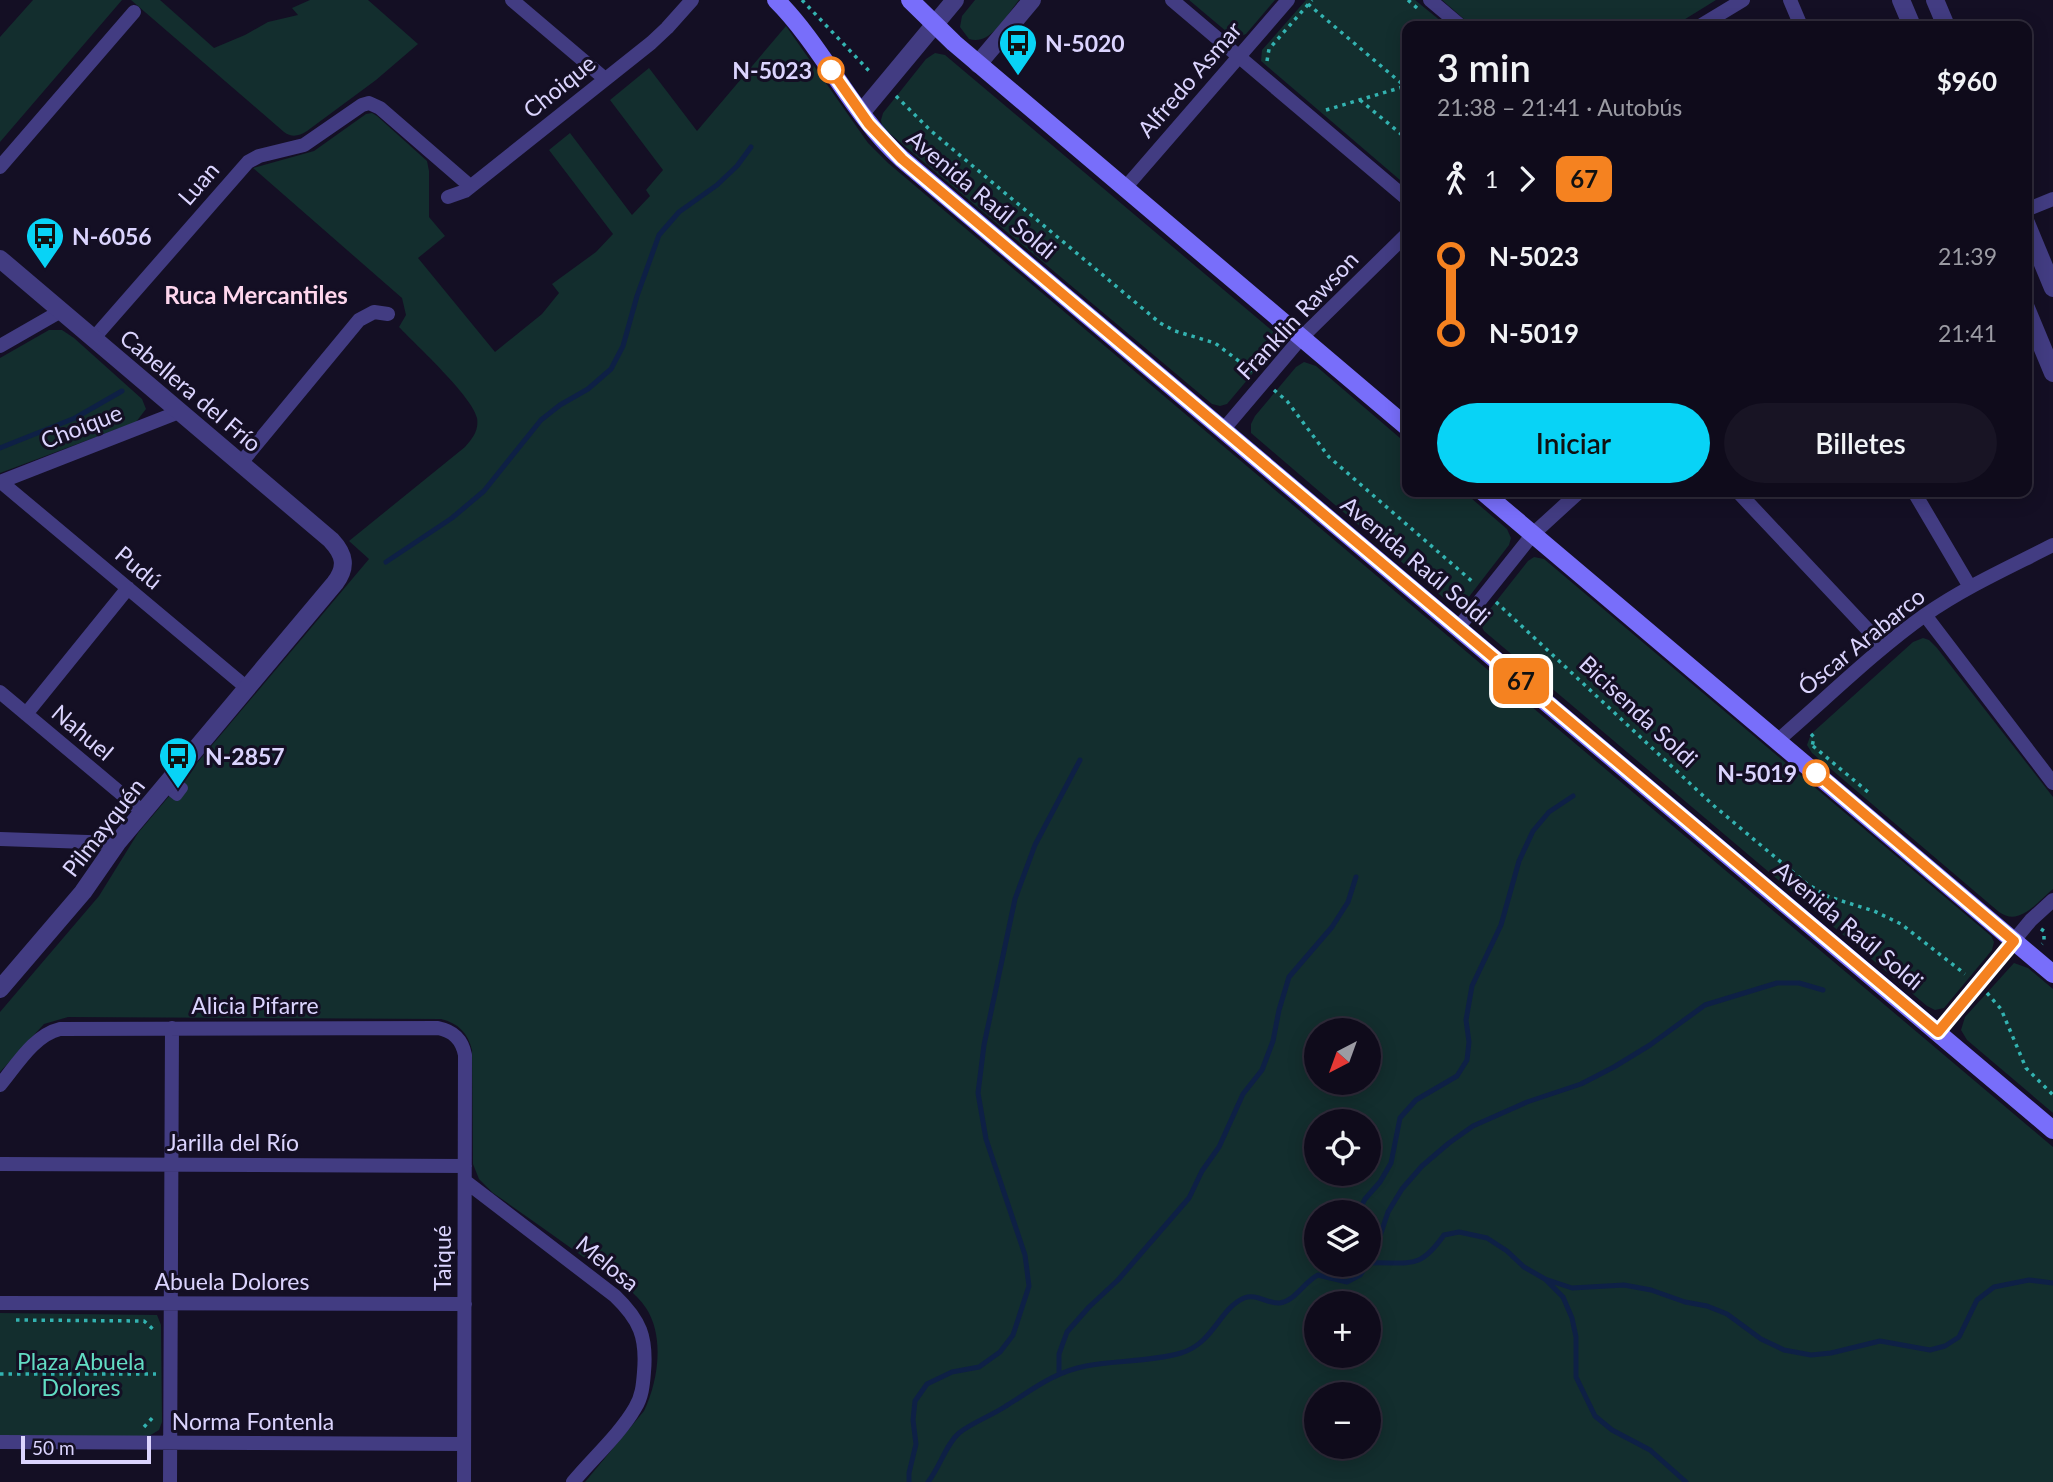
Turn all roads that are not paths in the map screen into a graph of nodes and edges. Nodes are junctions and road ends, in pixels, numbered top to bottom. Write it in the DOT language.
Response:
graph roads {
  1 [pos="512,0"];
  2 [pos="692,0"];
  3 [pos="776,0"];
  4 [pos="910,0"];
  5 [pos="955,0"];
  6 [pos="1032,0"];
  7 [pos="1172,0"];
  8 [pos="1287,0"];
  9 [pos="1430,0"];
  10 [pos="1743,0"];
  11 [pos="1790,0"];
  12 [pos="1901,0"];
  13 [pos="1936,0"];
  14 [pos="134,12"];
  15 [pos="1455,21"];
  16 [pos="1708,21"];
  17 [pos="1799,21"];
  18 [pos="1910,21"];
  19 [pos="1944,21"];
  20 [pos="935,24"];
  21 [pos="1239,56"];
  22 [pos="978,64"];
  23 [pos="604,78"];
  24 [pos="861,113"];
  25 [pos="0,167"];
  26 [pos="470,186"];
  27 [pos="1125,188"];
  28 [pos="1402,195"];
  29 [pos="448,197"];
  30 [pos="2053,199"];
  31 [pos="2032,208"];
  32 [pos="2032,237"];
  33 [pos="1402,239"];
  34 [pos="0,259"];
  35 [pos="2053,288"];
  36 [pos="61,311"];
  37 [pos="388,314"];
  38 [pos="2032,322"];
  39 [pos="1301,338"];
  40 [pos="93,339"];
  41 [pos="0,346"];
  42 [pos="2053,373"];
  43 [pos="179,412"];
  44 [pos="1402,423"];
  45 [pos="1223,430"];
  46 [pos="240,464"];
  47 [pos="0,482"];
  48 [pos="1489,497"];
  49 [pos="1574,497"];
  50 [pos="1743,497"];
  51 [pos="1917,497"];
  52 [pos="1533,534"];
  53 [pos="2053,545"];
  54 [pos="344,562"];
  55 [pos="1970,587"];
  56 [pos="128,588"];
  57 [pos="1925,615"];
  58 [pos="1458,628"];
  59 [pos="1884,647"];
  60 [pos="247,688"];
  61 [pos="0,692"];
  62 [pos="26,714"];
  63 [pos="1777,741"];
  64 [pos="2053,783"];
  65 [pos="144,812"];
  66 [pos="0,839"];
  67 [pos="117,843"];
  68 [pos="2053,900"];
  69 [pos="2014,941"];
  70 [pos="2053,974"];
  71 [pos="3,978"];
  72 [pos="172,1028"];
  73 [pos="1938,1032"];
  74 [pos="457,1037"];
  75 [pos="0,1085"];
  76 [pos="2053,1130"];
  77 [pos="0,1164"];
  78 [pos="172,1165"];
  79 [pos="465,1174"];
  80 [pos="0,1303"];
  81 [pos="171,1303"];
  82 [pos="465,1304"];
  83 [pos="0,1442"];
  84 [pos="170,1443"];
  85 [pos="464,1444"];
  86 [pos="170,1482"];
  87 [pos="464,1482"];
  88 [pos="573,1482"];
  1 -- 23 [label="street"];
  2 -- 23 [label="street, Choique"];
  3 -- 24 [label="main road, Avenida Raúl Soldi"];
  4 -- 20 [label="main road"];
  5 -- 20 [label="street"];
  6 -- 22 [label="street"];
  7 -- 21 [label="street"];
  8 -- 21 [label="street, Alfredo Asmar"];
  9 -- 15 [label="street"];
  10 -- 16 [label="street"];
  11 -- 17 [label="street"];
  12 -- 18 [label="street"];
  13 -- 19 [label="street"];
  14 -- 25 [label="street"];
  20 -- 22 [label="main road"];
  20 -- 24 [label="street"];
  21 -- 27 [label="street, Alfredo Asmar"];
  21 -- 28 [label="street"];
  22 -- 27 [label="main road"];
  23 -- 26 [label="street, Choique"];
  24 -- 45 [label="main road, Avenida Raúl Soldi"];
  26 -- 29 [label="street, Choique"];
  26 -- 40 [label="street, Luan"];
  27 -- 39 [label="main road"];
  30 -- 31 [label="street"];
  32 -- 35 [label="street"];
  33 -- 39 [label="street, Franklin Rawson"];
  34 -- 36 [label="street, Cabellera del Frío"];
  36 -- 40 [label="street, Cabellera del Frío"];
  36 -- 41 [label="street"];
  37 -- 46 [label="street"];
  38 -- 42 [label="street"];
  39 -- 44 [label="main road"];
  39 -- 45 [label="street, Franklin Rawson"];
  40 -- 43 [label="street, Cabellera del Frío"];
  43 -- 46 [label="street, Cabellera del Frío"];
  43 -- 47 [label="street, Choique"];
  45 -- 58 [label="main road, Avenida Raúl Soldi"];
  46 -- 54 [label="street, Cabellera del Frío"];
  47 -- 56 [label="street, Pudú"];
  48 -- 52 [label="main road"];
  49 -- 52 [label="street"];
  50 -- 59 [label="street"];
  51 -- 55 [label="street"];
  52 -- 58 [label="street"];
  52 -- 63 [label="main road"];
  53 -- 55 [label="street, Óscar Arabarco"];
  54 -- 60 [label="street, Pilmayquén"];
  55 -- 57 [label="street, Óscar Arabarco"];
  56 -- 60 [label="street, Pudú"];
  56 -- 62 [label="street"];
  57 -- 59 [label="street, Óscar Arabarco"];
  57 -- 64 [label="street"];
  58 -- 73 [label="main road, Avenida Raúl Soldi"];
  59 -- 63 [label="street, Óscar Arabarco"];
  60 -- 65 [label="street, Pilmayquén"];
  61 -- 62 [label="street, Nahuel"];
  62 -- 65 [label="street, Nahuel"];
  63 -- 69 [label="main road"];
  65 -- 67 [label="street, Pilmayquén"];
  66 -- 67 [label="street"];
  67 -- 71 [label="street, Pilmayquén"];
  68 -- 69 [label="street"];
  69 -- 70 [label="main road"];
  69 -- 73 [label="street"];
  72 -- 74 [label="street, Alicia Pifarre"];
  72 -- 75 [label="street, Alicia Pifarre"];
  72 -- 78 [label="street"];
  73 -- 76 [label="main road, Avenida Raúl Soldi"];
  74 -- 79 [label="street, Taiqué"];
  77 -- 78 [label="street, Jarilla del Río"];
  78 -- 79 [label="street, Jarilla del Río"];
  78 -- 81 [label="street"];
  79 -- 82 [label="street, Taiqué"];
  79 -- 88 [label="street, Melosa"];
  80 -- 81 [label="street, Abuela Dolores"];
  81 -- 82 [label="street, Abuela Dolores"];
  81 -- 84 [label="street"];
  82 -- 85 [label="street, Taiqué"];
  83 -- 84 [label="street, Norma Fontenla"];
  84 -- 85 [label="street, Norma Fontenla"];
  84 -- 86 [label="street"];
  85 -- 87 [label="street, Taiqué"];
}
